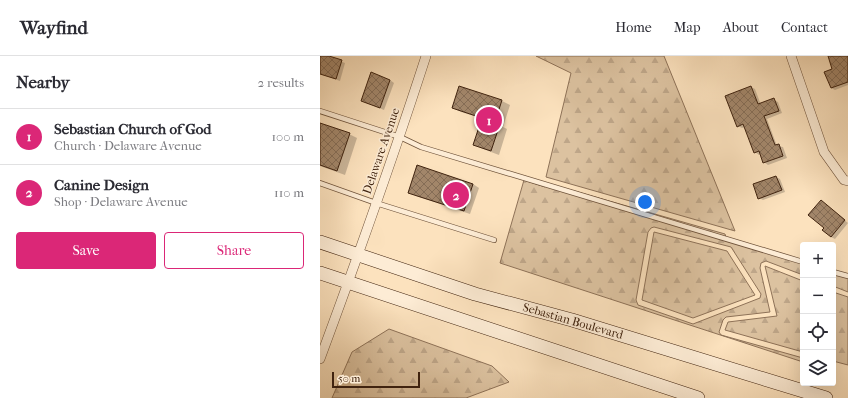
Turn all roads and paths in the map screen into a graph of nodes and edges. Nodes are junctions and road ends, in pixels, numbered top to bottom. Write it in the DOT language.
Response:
graph roads {
  1 [pos="790,56"];
  2 [pos="423,57"];
  3 [pos="320,111"];
  4 [pos="400,137"];
  5 [pos="848,181"];
  6 [pos="320,183"];
  7 [pos="376,203"];
  8 [pos="494,240"];
  9 [pos="320,242"];
  10 [pos="359,255"];
  11 [pos="800,261"];
  12 [pos="320,273"];
  13 [pos="836,273"];
  14 [pos="848,276"];
  15 [pos="349,282"];
  16 [pos="320,359"];
  17 [pos="698,398"];
  18 [pos="826,398"];
  1 -- 5 [label="street"];
  2 -- 4 [label="street, Delaware Avenue"];
  3 -- 4 [label="lane"];
  4 -- 7 [label="street, Delaware Avenue"];
  4 -- 11 [label="lane"];
  6 -- 7 [label="lane"];
  7 -- 8 [label="lane"];
  7 -- 10 [label="street, Delaware Avenue"];
  9 -- 10 [label="main road, Sebastian Boulevard"];
  10 -- 15 [label="street, Delaware Avenue"];
  10 -- 18 [label="main road, Sebastian Boulevard"];
  12 -- 15 [label="main road"];
  13 -- 14 [label="lane"];
  15 -- 16 [label="street, Delaware Avenue"];
  15 -- 17 [label="main road"];
}
